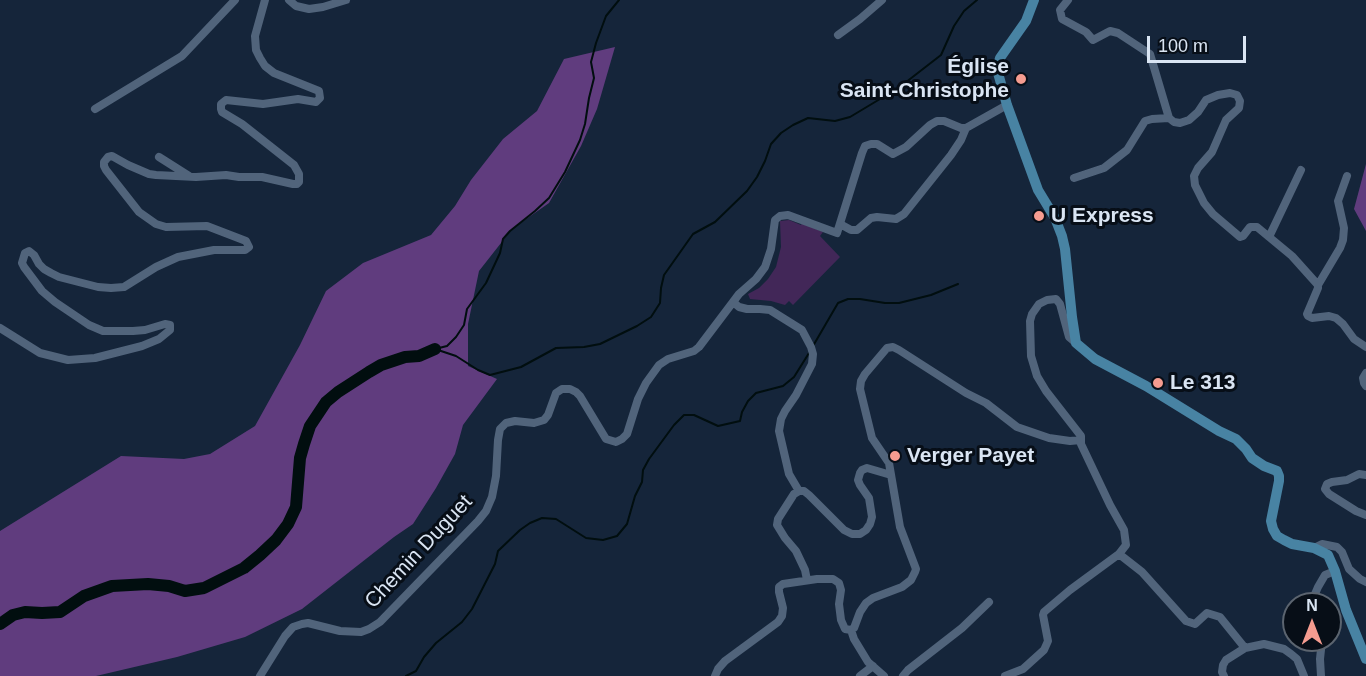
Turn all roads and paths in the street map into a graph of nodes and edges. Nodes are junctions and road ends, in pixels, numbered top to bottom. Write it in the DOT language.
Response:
graph roads {
  1 [pos="235,0"];
  2 [pos="265,0"];
  3 [pos="289,0"];
  4 [pos="346,0"];
  5 [pos="882,0"];
  6 [pos="1034,0"];
  7 [pos="1068,0"];
  8 [pos="838,35"];
  9 [pos="1007,105"];
  10 [pos="95,109"];
  11 [pos="1169,118"];
  12 [pos="966,128"];
  13 [pos="159,157"];
  14 [pos="1301,170"];
  15 [pos="190,176"];
  16 [pos="1347,176"];
  17 [pos="1074,178"];
  18 [pos="840,224"];
  19 [pos="1269,237"];
  20 [pos="1318,285"];
  21 [pos="733,302"];
  22 [pos="0,328"];
  23 [pos="1076,343"];
  24 [pos="1366,347"];
  25 [pos="1366,373"];
  26 [pos="1366,386"];
  27 [pos="1081,440"];
  28 [pos="891,475"];
  29 [pos="1366,475"];
  30 [pos="799,491"];
  31 [pos="1366,514"];
  32 [pos="1314,548"];
  33 [pos="1119,554"];
  34 [pos="1335,571"];
  35 [pos="807,580"];
  36 [pos="1366,582"];
  37 [pos="1316,592"];
  38 [pos="989,602"];
  39 [pos="851,630"];
  40 [pos="1245,648"];
  41 [pos="1320,652"];
  42 [pos="1366,659"];
  43 [pos="873,666"];
  44 [pos="260,676"];
  45 [pos="715,676"];
  46 [pos="860,676"];
  47 [pos="884,676"];
  48 [pos="903,676"];
  49 [pos="1005,676"];
  50 [pos="1224,676"];
  51 [pos="1304,676"];
  52 [pos="1322,676"];
  1 -- 10 [label="street"];
  2 -- 15 [label="street"];
  3 -- 4 [label="street"];
  5 -- 8 [label="street"];
  6 -- 9 [label="main road"];
  7 -- 11 [label="street"];
  9 -- 12 [label="street"];
  9 -- 23 [label="main road"];
  11 -- 17 [label="street"];
  11 -- 19 [label="street"];
  12 -- 18 [label="street"];
  12 -- 18 [label="street"];
  13 -- 15 [label="street"];
  14 -- 19 [label="street"];
  15 -- 22 [label="street"];
  16 -- 20 [label="street"];
  18 -- 21 [label="street"];
  19 -- 20 [label="street"];
  20 -- 24 [label="street"];
  21 -- 30 [label="street"];
  21 -- 44 [label="street, Chemin Duguet"];
  23 -- 27 [label="street"];
  23 -- 32 [label="main road"];
  25 -- 26 [label="street"];
  27 -- 28 [label="street"];
  27 -- 33 [label="street"];
  28 -- 30 [label="street"];
  28 -- 39 [label="street"];
  29 -- 31 [label="street"];
  30 -- 35 [label="street"];
  32 -- 34 [label="main road"];
  32 -- 36 [label="street"];
  33 -- 40 [label="street"];
  33 -- 49 [label="street"];
  34 -- 37 [label="street"];
  34 -- 42 [label="main road"];
  35 -- 39 [label="street"];
  35 -- 45 [label="street"];
  38 -- 48 [label="street"];
  39 -- 43 [label="street"];
  40 -- 50 [label="street"];
  40 -- 51 [label="street"];
  41 -- 52 [label="street"];
  43 -- 46 [label="street"];
  43 -- 47 [label="street"];
}
